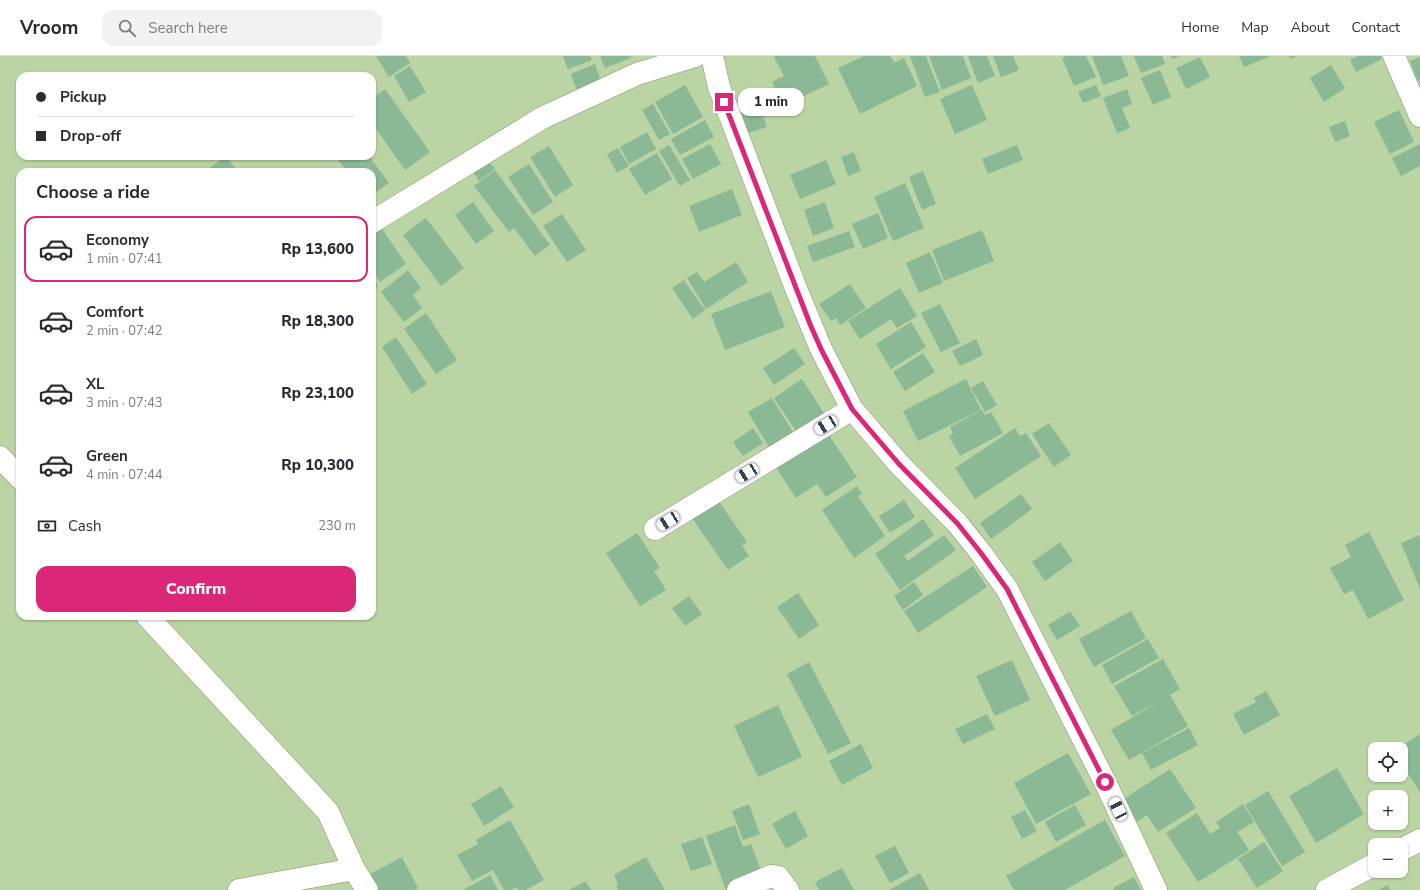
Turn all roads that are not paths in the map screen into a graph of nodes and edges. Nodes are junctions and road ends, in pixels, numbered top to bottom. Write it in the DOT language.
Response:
graph roads {
  1 [pos="695,56"];
  2 [pos="712,56"];
  3 [pos="1394,56"];
  4 [pos="1420,116"];
  5 [pos="376,220"];
  6 [pos="852,409"];
  7 [pos="655,529"];
  8 [pos="151,620"];
  9 [pos="1420,840"];
  10 [pos="1408,846"];
  11 [pos="1368,868"];
  12 [pos="354,870"];
  13 [pos="239,890"];
  14 [pos="367,890"];
  15 [pos="738,890"];
  16 [pos="788,890"];
  17 [pos="1156,890"];
  18 [pos="1327,890"];
  1 -- 5 [label="street"];
  2 -- 6 [label="street"];
  3 -- 4 [label="street"];
  6 -- 7 [label="street"];
  6 -- 17 [label="street"];
  8 -- 12 [label="street"];
  9 -- 10 [label="street"];
  11 -- 18 [label="street"];
  12 -- 13 [label="street"];
  12 -- 14 [label="street"];
  15 -- 16 [label="street"];
}
